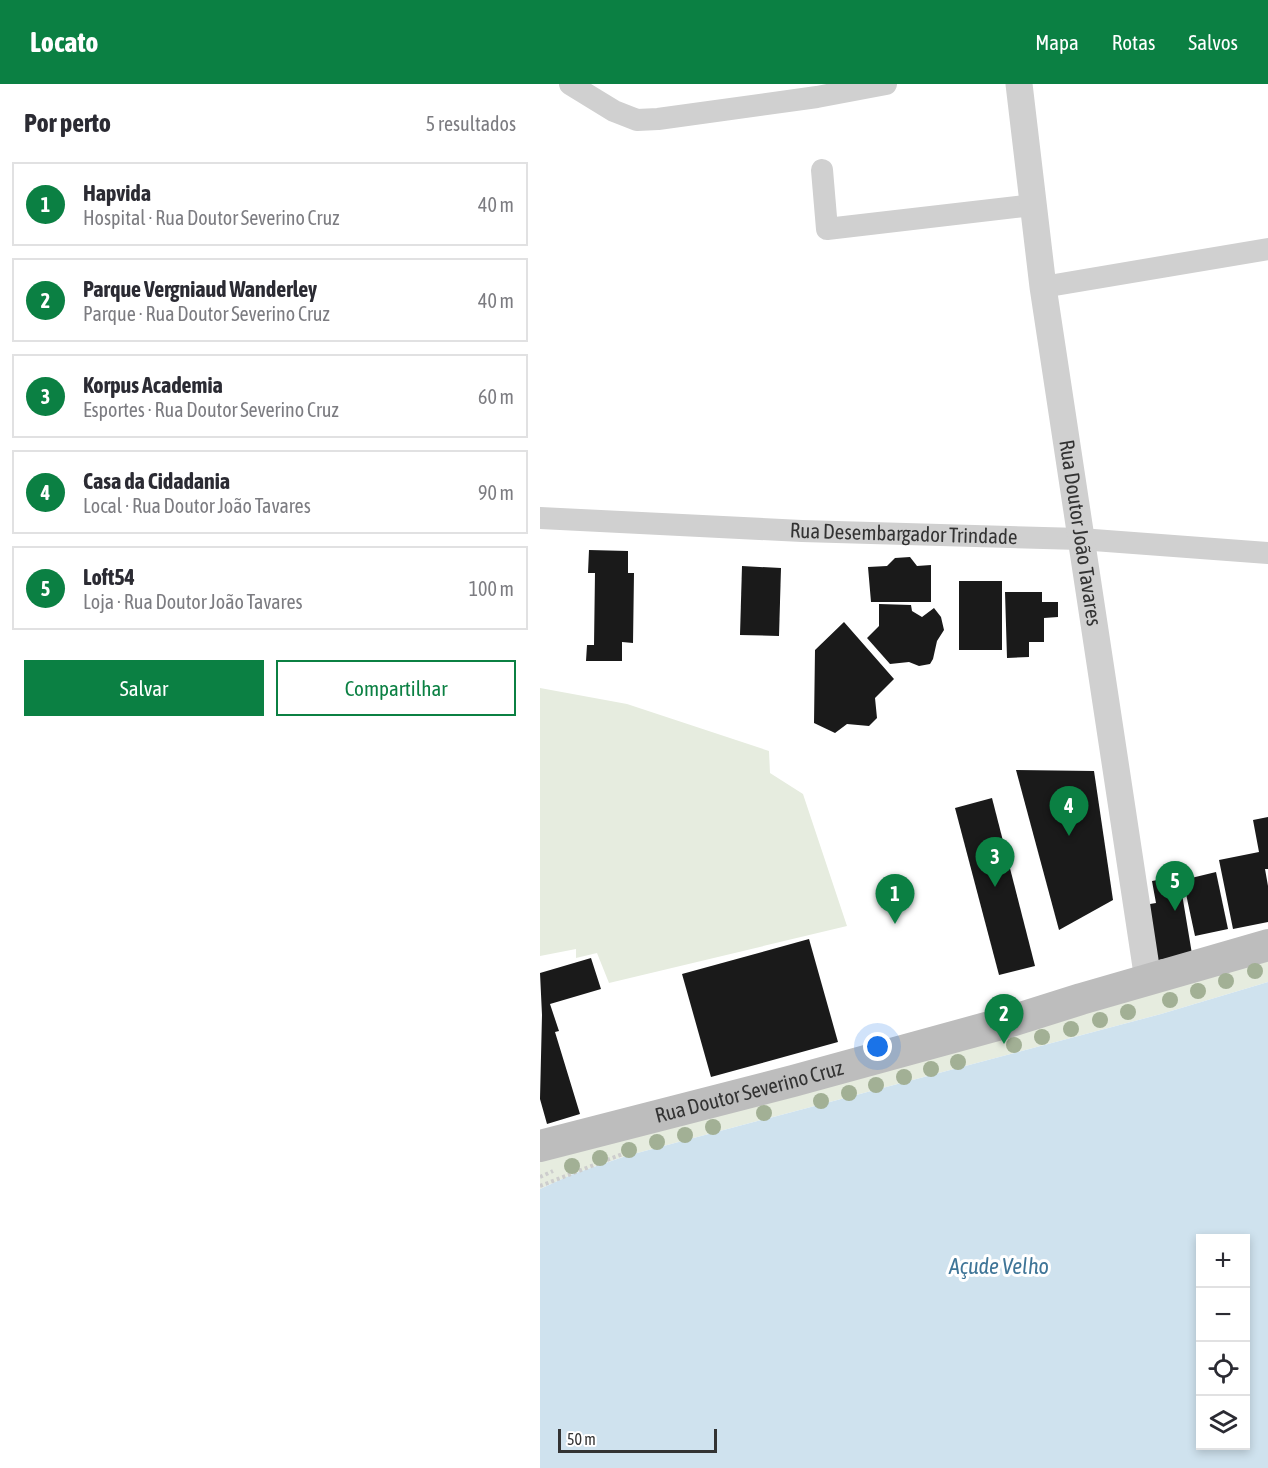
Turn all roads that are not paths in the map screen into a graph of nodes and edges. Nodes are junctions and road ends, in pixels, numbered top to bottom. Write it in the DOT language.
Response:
graph roads {
  1 [pos="570,84"];
  2 [pos="886,84"];
  3 [pos="1019,84"];
  4 [pos="822,170"];
  5 [pos="1033,205"];
  6 [pos="1268,249"];
  7 [pos="1043,287"];
  8 [pos="540,518"];
  9 [pos="1080,539"];
  10 [pos="1268,553"];
  11 [pos="1268,945"];
  12 [pos="1148,980"];
  13 [pos="540,1146"];
  1 -- 2 [label="street"];
  3 -- 5 [label="street, Rua Doutor João Tavares"];
  4 -- 5 [label="street"];
  5 -- 7 [label="street, Rua Doutor João Tavares"];
  6 -- 7 [label="street"];
  7 -- 9 [label="street, Rua Doutor João Tavares"];
  8 -- 9 [label="street, Rua Desembargador Trindade"];
  9 -- 10 [label="street, Rua Desembargador Trindade"];
  9 -- 12 [label="street, Rua Doutor João Tavares"];
  11 -- 12 [label="main road, Rua Doutor Severino Cruz"];
  12 -- 13 [label="main road, Rua Doutor Severino Cruz"];
}
